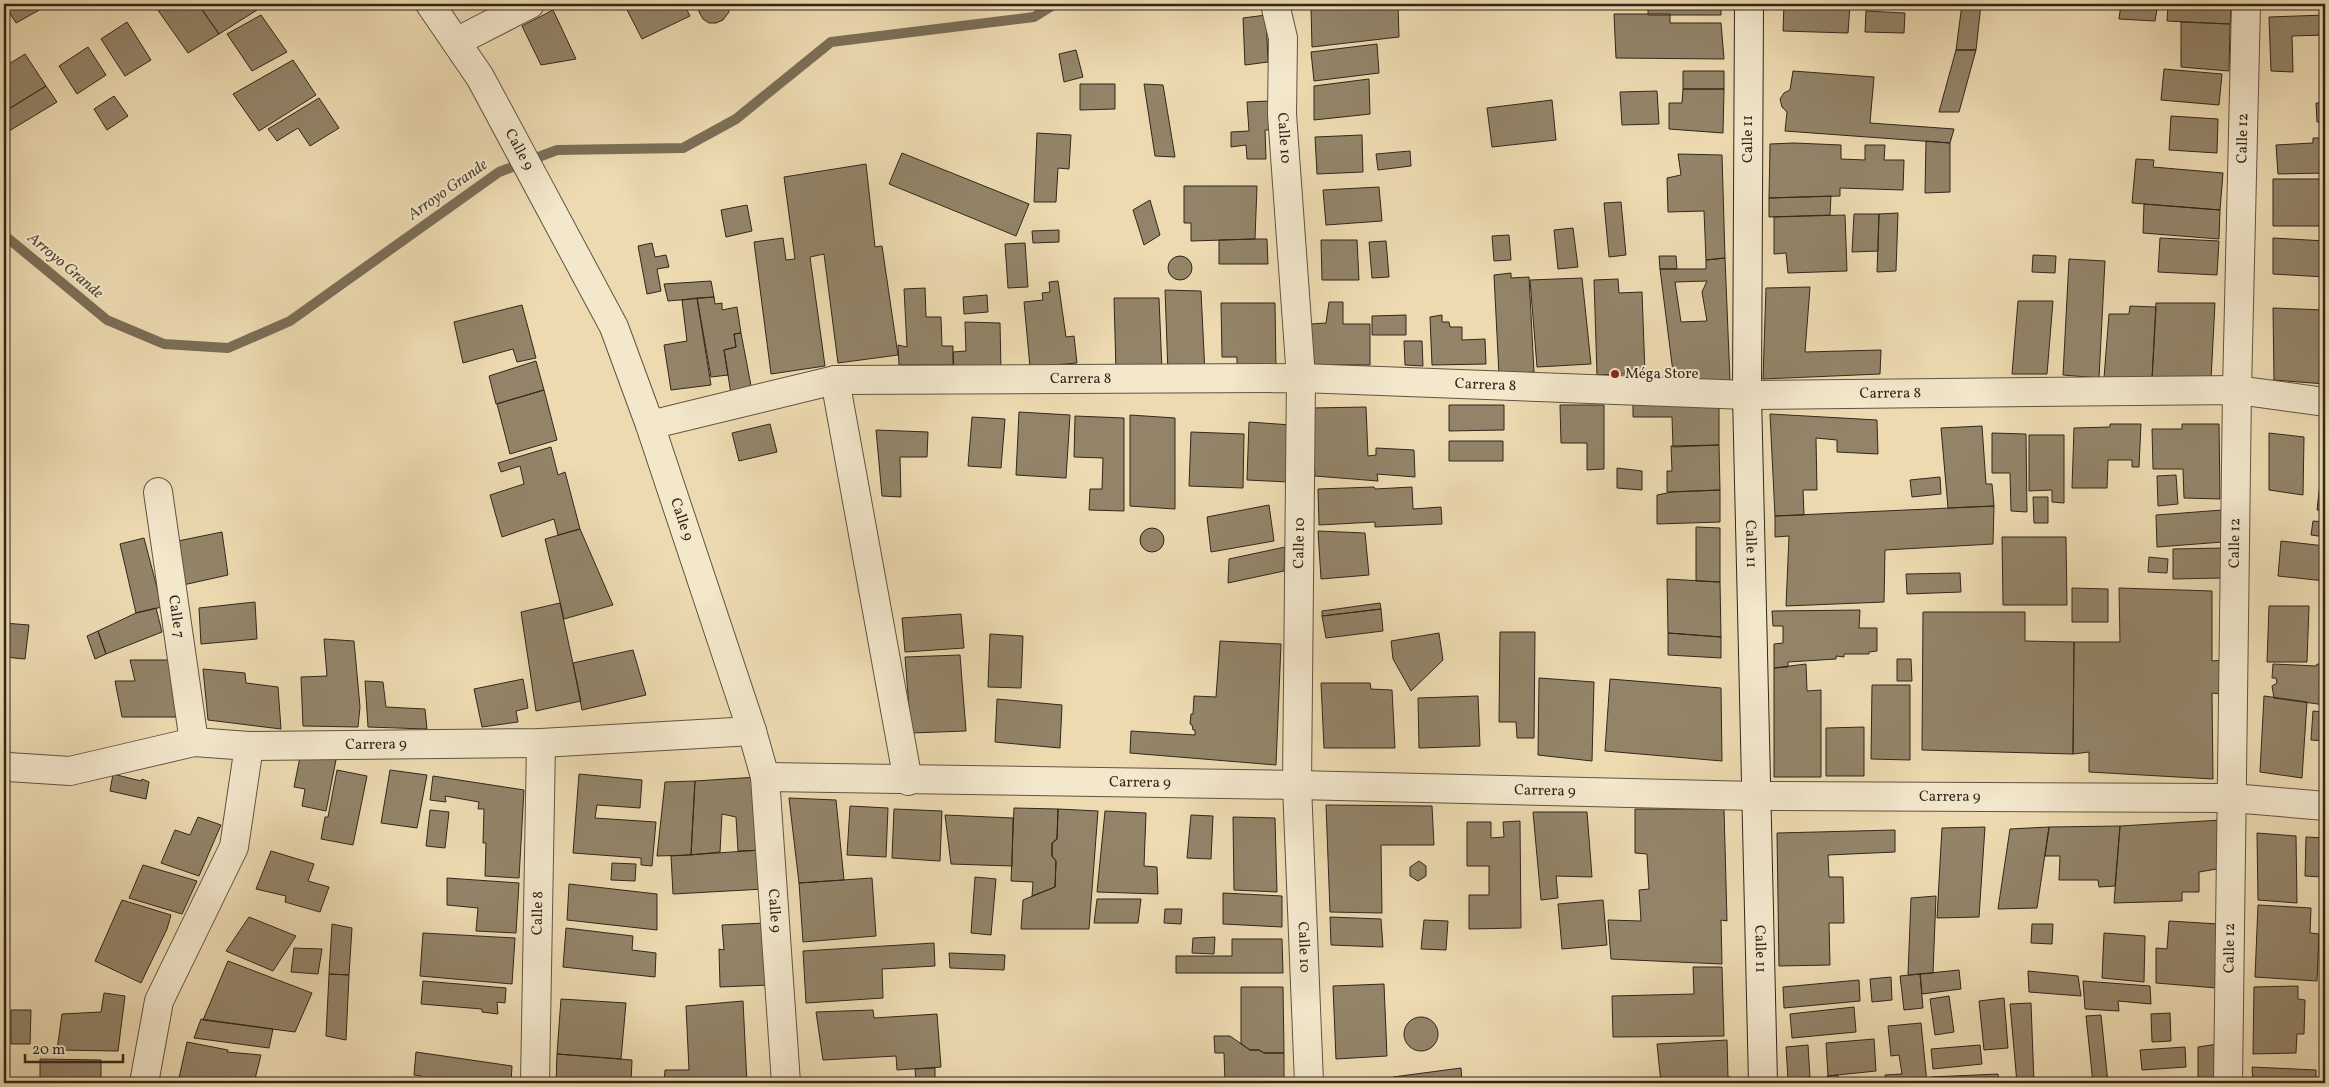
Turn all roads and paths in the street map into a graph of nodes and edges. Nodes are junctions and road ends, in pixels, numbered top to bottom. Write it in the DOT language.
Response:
graph roads {
  1 [pos="430,4"];
  2 [pos="530,4"];
  3 [pos="1274,4"];
  4 [pos="1749,4"];
  5 [pos="2246,4"];
  6 [pos="456,42"];
  7 [pos="1301,378"];
  8 [pos="835,380"];
  9 [pos="2237,390"];
  10 [pos="1747,394"];
  11 [pos="2325,402"];
  12 [pos="650,426"];
  13 [pos="158,492"];
  14 [pos="752,730"];
  15 [pos="194,742"];
  16 [pos="541,743"];
  17 [pos="249,746"];
  18 [pos="4,765"];
  19 [pos="765,777"];
  20 [pos="908,781"];
  21 [pos="1297,785"];
  22 [pos="1756,796"];
  23 [pos="2232,798"];
  24 [pos="2325,806"];
  25 [pos="144,1083"];
  26 [pos="535,1083"];
  27 [pos="786,1083"];
  28 [pos="1309,1083"];
  29 [pos="1763,1083"];
  30 [pos="2228,1083"];
  1 -- 6 [label="street, Calle 9"];
  2 -- 6 [label="street"];
  3 -- 7 [label="street, Calle 10"];
  4 -- 10 [label="street, Calle 11"];
  5 -- 9 [label="street, Calle 12"];
  6 -- 12 [label="street, Calle 9"];
  7 -- 8 [label="street, Carrera 8"];
  7 -- 10 [label="street, Carrera 8"];
  7 -- 21 [label="street, Calle 10"];
  8 -- 12 [label="street, Carrera 8"];
  8 -- 20 [label="street"];
  9 -- 10 [label="street, Carrera 8"];
  9 -- 11 [label="street, Carrera 8"];
  9 -- 23 [label="street, Calle 12"];
  10 -- 22 [label="street, Calle 11"];
  12 -- 14 [label="street, Calle 9"];
  13 -- 15 [label="street, Calle 7"];
  14 -- 16 [label="street, Carrera 9"];
  14 -- 19 [label="street, Calle 9"];
  15 -- 17 [label="street, Carrera 9"];
  15 -- 18 [label="street, Carrera 9"];
  16 -- 17 [label="street, Carrera 9"];
  16 -- 26 [label="street, Calle 8"];
  17 -- 25 [label="street"];
  19 -- 20 [label="street, Carrera 9"];
  19 -- 27 [label="street, Calle 9"];
  20 -- 21 [label="street, Carrera 9"];
  21 -- 22 [label="street, Carrera 9"];
  21 -- 28 [label="street, Calle 10"];
  22 -- 23 [label="street, Carrera 9"];
  22 -- 29 [label="street, Calle 11"];
  23 -- 24 [label="street, Carrera 9"];
  23 -- 30 [label="street, Calle 12"];
}
